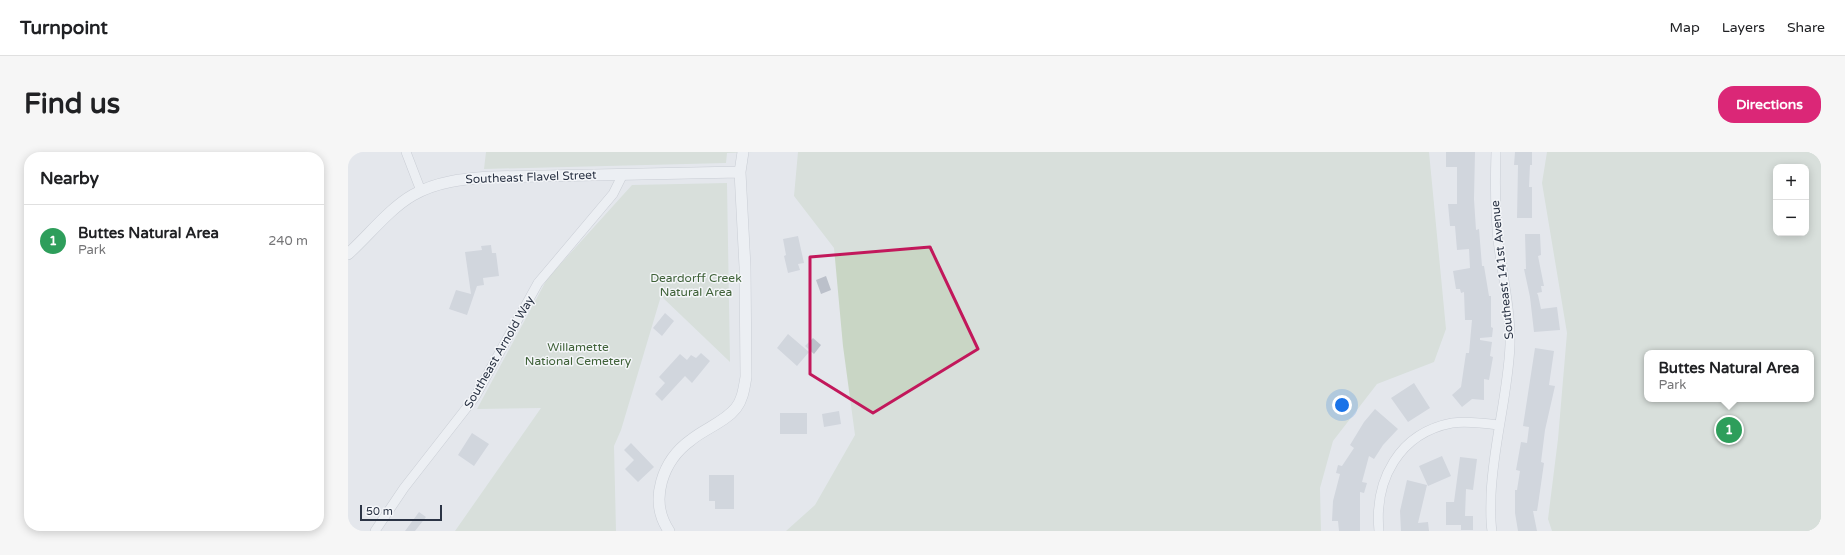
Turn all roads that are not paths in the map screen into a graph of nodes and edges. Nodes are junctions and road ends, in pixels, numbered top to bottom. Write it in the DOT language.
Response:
graph roads {
  1 [pos="406,152"];
  2 [pos="743,152"];
  3 [pos="1496,152"];
  4 [pos="740,172"];
  5 [pos="623,174"];
  6 [pos="421,191"];
  7 [pos="348,254"];
  8 [pos="1498,425"];
  9 [pos="375,531"];
  10 [pos="669,531"];
  11 [pos="1379,531"];
  12 [pos="1492,531"];
  1 -- 6 [label="street"];
  2 -- 4 [label="street"];
  3 -- 8 [label="street, Southeast 141st Avenue"];
  4 -- 5 [label="street, Southeast Flavel Street"];
  4 -- 10 [label="street"];
  5 -- 6 [label="street, Southeast Flavel Street"];
  5 -- 9 [label="street, Southeast Arnold Way"];
  6 -- 7 [label="street, Southeast Flavel Street"];
  8 -- 11 [label="street"];
  8 -- 12 [label="street, Southeast 141st Avenue"];
}
